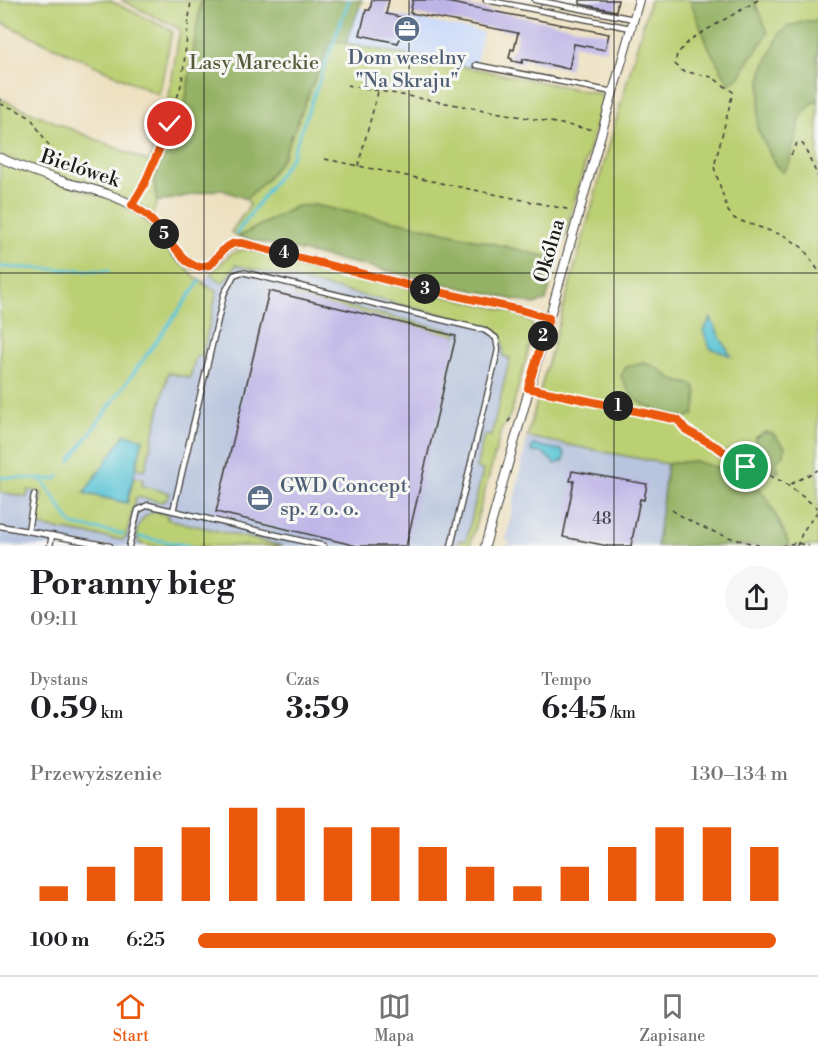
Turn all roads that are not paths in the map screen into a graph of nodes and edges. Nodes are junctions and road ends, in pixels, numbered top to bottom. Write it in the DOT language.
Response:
graph roads {
  1 [pos="486,0"];
  2 [pos="535,0"];
  3 [pos="639,0"];
  4 [pos="632,24"];
  5 [pos="476,65"];
  6 [pos="613,92"];
  7 [pos="0,158"];
  8 [pos="549,318"];
  9 [pos="34,495"];
  10 [pos="173,511"];
  11 [pos="0,526"];
  12 [pos="27,531"];
  13 [pos="52,535"];
  14 [pos="50,546"];
  15 [pos="110,546"];
  16 [pos="129,546"];
  17 [pos="324,546"];
  18 [pos="451,546"];
  19 [pos="485,546"];
  1 -- 4 [label="lane"];
  2 -- 4 [label="lane"];
  3 -- 4 [label="street, Okólna"];
  4 -- 6 [label="street, Okólna"];
  5 -- 6 [label="lane"];
  6 -- 8 [label="street, Okólna"];
  7 -- 8 [label="street, Bielówek"];
  8 -- 19 [label="street, Okólna"];
  9 -- 12 [label="lane"];
  10 -- 16 [label="lane"];
  10 -- 17 [label="lane"];
  10 -- 18 [label="lane"];
  11 -- 12 [label="lane"];
  12 -- 13 [label="lane"];
  13 -- 14 [label="lane"];
  13 -- 15 [label="lane"];
}
